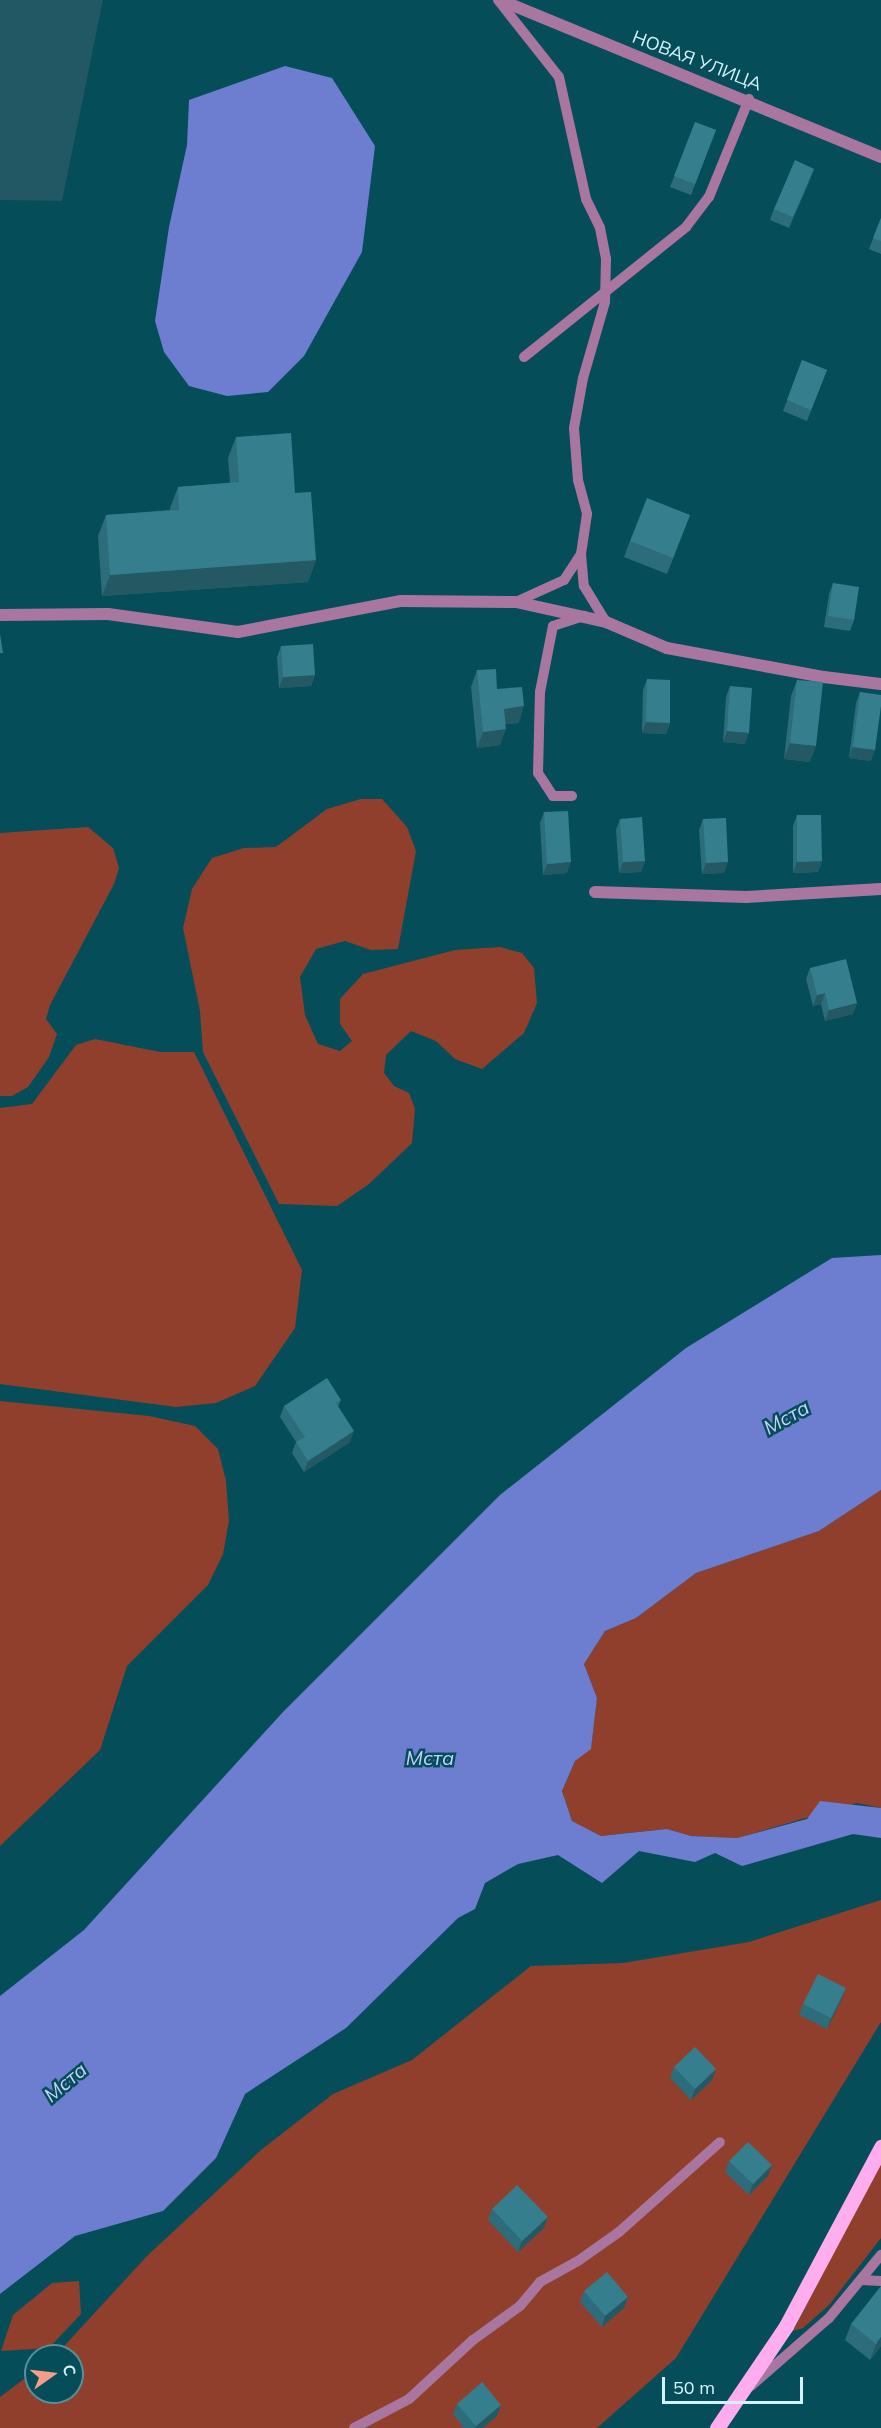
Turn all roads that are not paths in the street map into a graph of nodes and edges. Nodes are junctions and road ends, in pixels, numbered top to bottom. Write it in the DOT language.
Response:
graph roads {
  1 [pos="499,0"];
  2 [pos="749,99"];
  3 [pos="881,157"];
  4 [pos="605,291"];
  5 [pos="524,357"];
  6 [pos="581,554"];
  7 [pos="516,602"];
  8 [pos="0,615"];
  9 [pos="584,616"];
  10 [pos="606,622"];
  11 [pos="881,684"];
  12 [pos="572,796"];
  13 [pos="881,889"];
  14 [pos="595,892"];
  15 [pos="720,2142"];
  16 [pos="881,2147"];
  17 [pos="881,2255"];
  18 [pos="861,2280"];
  19 [pos="881,2281"];
  20 [pos="741,2394"];
  21 [pos="354,2428"];
  22 [pos="717,2428"];
  1 -- 2 [label="street, НОВАЯ УЛИЦА"];
  1 -- 4 [label="lane"];
  2 -- 3 [label="street, НОВАЯ УЛИЦА"];
  2 -- 4 [label="lane"];
  4 -- 5 [label="lane"];
  4 -- 6 [label="lane"];
  6 -- 7 [label="lane"];
  6 -- 10 [label="lane"];
  7 -- 8 [label="street"];
  7 -- 9 [label="street"];
  9 -- 10 [label="street"];
  9 -- 12 [label="lane"];
  10 -- 11 [label="street"];
  13 -- 14 [label="street"];
  15 -- 21 [label="lane"];
  16 -- 20 [label="main road"];
  17 -- 18 [label="lane"];
  18 -- 19 [label="lane"];
  18 -- 20 [label="lane"];
  20 -- 22 [label="main road"];
}
